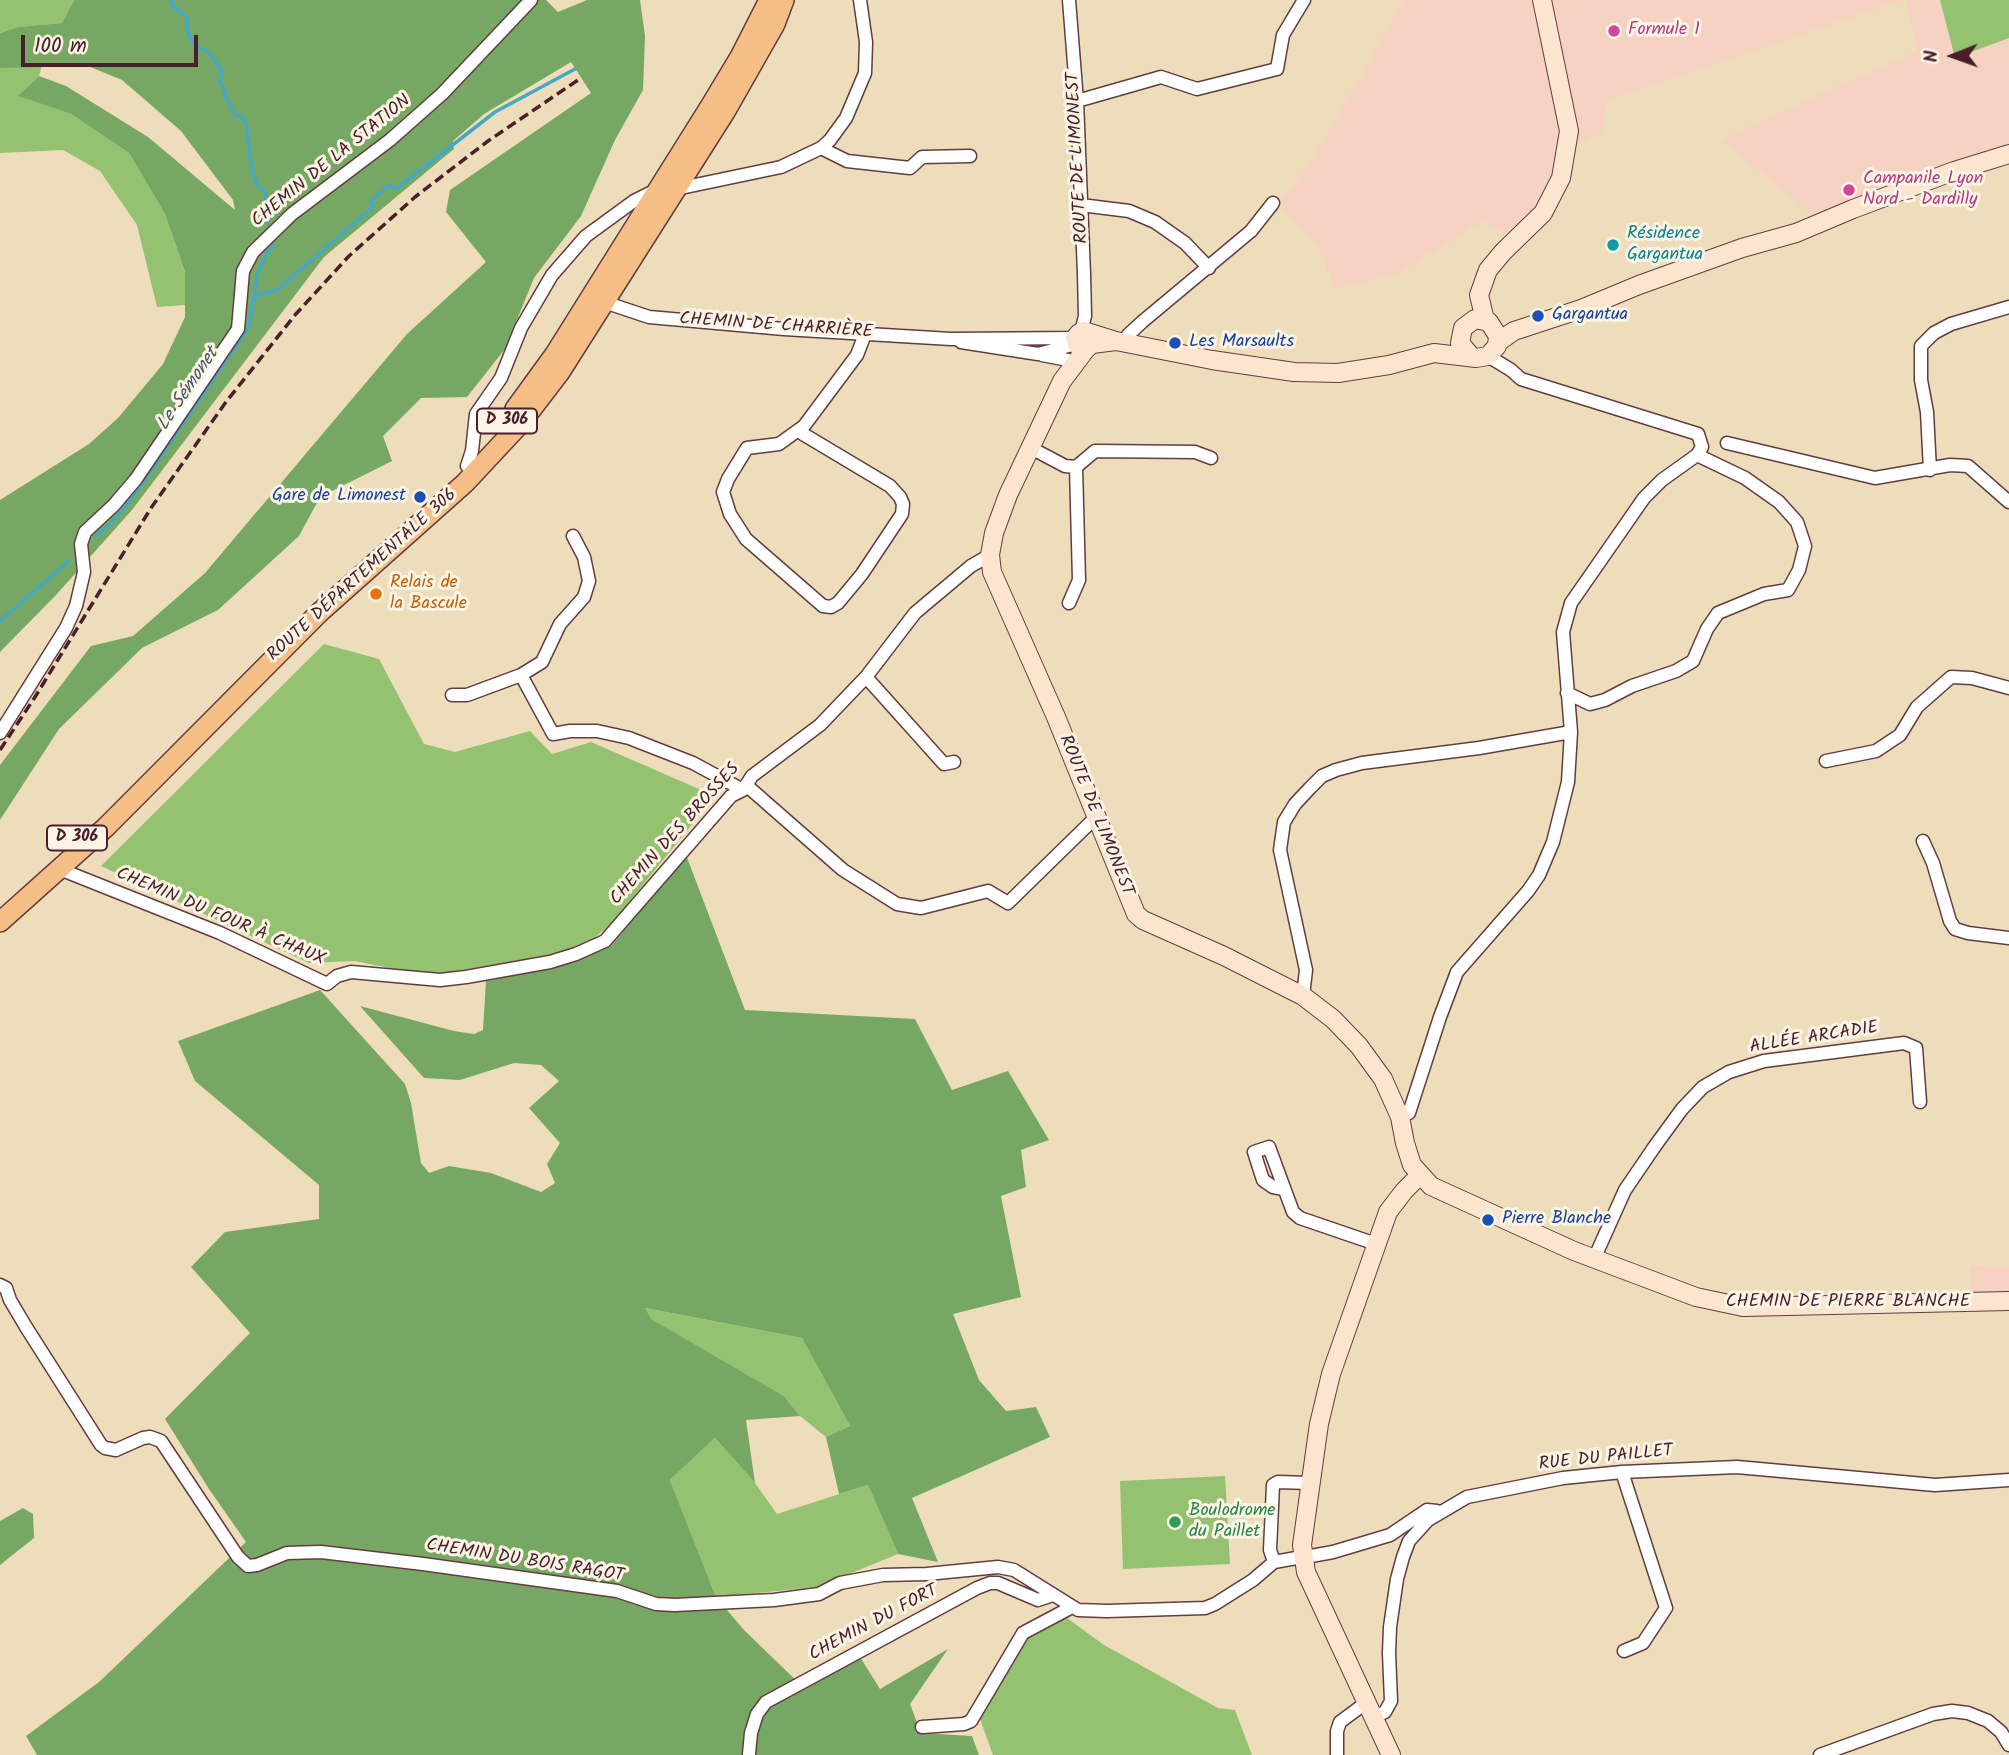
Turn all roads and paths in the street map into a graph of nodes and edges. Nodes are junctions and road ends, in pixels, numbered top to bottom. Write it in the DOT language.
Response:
graph roads {
  1 [pos="531,0"];
  2 [pos="769,0"];
  3 [pos="784,0"];
  4 [pos="860,0"];
  5 [pos="1069,0"];
  6 [pos="1304,0"];
  7 [pos="1542,0"];
  8 [pos="1077,101"];
  9 [pos="821,148"];
  10 [pos="2009,154"];
  11 [pos="970,156"];
  12 [pos="666,189"];
  13 [pos="1273,203"];
  14 [pos="1081,205"];
  15 [pos="1516,240"];
  16 [pos="1209,268"];
  17 [pos="604,302"];
  18 [pos="2009,307"];
  19 [pos="1463,328"];
  20 [pos="865,334"];
  21 [pos="951,339"];
  22 [pos="1082,340"];
  23 [pos="1489,341"];
  24 [pos="1121,342"];
  25 [pos="1434,354"];
  26 [pos="798,431"];
  27 [pos="1727,443"];
  28 [pos="1031,449"];
  29 [pos="1697,455"];
  30 [pos="1211,458"];
  31 [pos="467,466"];
  32 [pos="1076,467"];
  33 [pos="1930,470"];
  34 [pos="2009,502"];
  35 [pos="573,536"];
  36 [pos="990,555"];
  37 [pos="1069,603"];
  38 [pos="521,675"];
  39 [pos="866,677"];
  40 [pos="2009,688"];
  41 [pos="1567,694"];
  42 [pos="452,695"];
  43 [pos="1571,732"];
  44 [pos="0,733"];
  45 [pos="1826,761"];
  46 [pos="954,762"];
  47 [pos="744,788"];
  48 [pos="1096,817"];
  49 [pos="1923,841"];
  50 [pos="62,867"];
  51 [pos="0,907"];
  52 [pos="0,922"];
  53 [pos="2009,938"];
  54 [pos="327,984"];
  55 [pos="1303,996"];
  56 [pos="1920,1102"];
  57 [pos="1401,1117"];
  58 [pos="1420,1175"];
  59 [pos="1284,1189"];
  60 [pos="1376,1244"];
  61 [pos="1594,1259"];
  62 [pos="0,1285"];
  63 [pos="2009,1301"];
  64 [pos="1622,1472"];
  65 [pos="2009,1480"];
  66 [pos="1309,1483"];
  67 [pos="1441,1511"];
  68 [pos="1307,1556"];
  69 [pos="1274,1562"];
  70 [pos="1053,1595"];
  71 [pos="1072,1607"];
  72 [pos="1624,1651"];
  73 [pos="1371,1710"];
  74 [pos="922,1727"];
  75 [pos="2009,1745"];
  76 [pos="749,1754"];
  77 [pos="1337,1755"];
  78 [pos="1391,1755"];
  79 [pos="1820,1755"];
  1 -- 44 [label="street, CHEMIN DE LA STATION"];
  2 -- 12 [label="main road, ROUTE DÉPARTEMENTALE 306 / D 306"];
  3 -- 12 [label="main road, ROUTE DÉPARTEMENTALE 306 / D 306"];
  4 -- 9 [label="street"];
  5 -- 8 [label="street, ROUTE DE LIMONEST"];
  6 -- 8 [label="street"];
  7 -- 15 [label="street"];
  8 -- 14 [label="street, ROUTE DE LIMONEST"];
  9 -- 11 [label="street"];
  9 -- 12 [label="street"];
  10 -- 23 [label="street"];
  12 -- 17 [label="main road, ROUTE DÉPARTEMENTALE 306 / D 306"];
  12 -- 31 [label="main road, ROUTE DÉPARTEMENTALE 306 / D 306"];
  12 -- 31 [label="street"];
  13 -- 16 [label="street"];
  14 -- 16 [label="street"];
  14 -- 22 [label="street, ROUTE DE LIMONEST"];
  15 -- 19 [label="street"];
  15 -- 23 [label="street"];
  16 -- 24 [label="street"];
  17 -- 20 [label="street, CHEMIN DE CHARRIÈRE"];
  17 -- 50 [label="main road, ROUTE DÉPARTEMENTALE 306 / D 306"];
  18 -- 33 [label="street"];
  19 -- 23 [label="street"];
  19 -- 23 [label="street"];
  19 -- 25 [label="street, CHEMIN DE CHARRIÈRE"];
  20 -- 21 [label="street, CHEMIN DE CHARRIÈRE"];
  20 -- 26 [label="street"];
  21 -- 22 [label="street, CHEMIN DE CHARRIÈRE"];
  21 -- 22 [label="street, CHEMIN DE CHARRIÈRE"];
  22 -- 24 [label="street, CHEMIN DE CHARRIÈRE"];
  22 -- 28 [label="street, ROUTE DE LIMONEST"];
  23 -- 25 [label="street, CHEMIN DE CHARRIÈRE"];
  23 -- 29 [label="street"];
  24 -- 25 [label="street, CHEMIN DE CHARRIÈRE"];
  26 -- 26 [label="street"];
  27 -- 33 [label="street"];
  28 -- 32 [label="street"];
  28 -- 36 [label="street, ROUTE DE LIMONEST"];
  29 -- 41 [label="street"];
  29 -- 41 [label="street"];
  30 -- 32 [label="street"];
  31 -- 51 [label="main road, ROUTE DÉPARTEMENTALE 306 / D 306"];
  32 -- 37 [label="street"];
  33 -- 34 [label="street"];
  35 -- 38 [label="street"];
  36 -- 39 [label="street, CHEMIN DES BROSSES"];
  36 -- 48 [label="street, ROUTE DE LIMONEST"];
  38 -- 42 [label="street"];
  38 -- 47 [label="street"];
  39 -- 46 [label="street"];
  39 -- 47 [label="street, CHEMIN DES BROSSES"];
  40 -- 45 [label="street"];
  41 -- 43 [label="street"];
  43 -- 55 [label="street"];
  43 -- 57 [label="street"];
  47 -- 48 [label="street"];
  47 -- 54 [label="street, CHEMIN DES BROSSES"];
  48 -- 55 [label="street, ROUTE DE LIMONEST"];
  49 -- 53 [label="street"];
  50 -- 52 [label="main road, ROUTE DÉPARTEMENTALE 306 / D 306"];
  50 -- 54 [label="street, CHEMIN DU FOUR À CHAUX"];
  55 -- 57 [label="street, ROUTE DE LIMONEST"];
  56 -- 61 [label="street, ALLÉE ARCADIE"];
  57 -- 58 [label="street, ROUTE DE LIMONEST"];
  58 -- 60 [label="street"];
  58 -- 61 [label="street, CHEMIN DE PIERRE BLANCHE"];
  59 -- 60 [label="street"];
  60 -- 66 [label="street"];
  61 -- 63 [label="street, CHEMIN DE PIERRE BLANCHE"];
  62 -- 70 [label="street, CHEMIN DU BOIS RAGOT"];
  64 -- 65 [label="street, RUE DU PAILLET"];
  64 -- 67 [label="street, RUE DU PAILLET"];
  64 -- 72 [label="street"];
  66 -- 68 [label="street"];
  66 -- 69 [label="street"];
  67 -- 68 [label="street, CHEMIN DU BOIS RAGOT"];
  67 -- 73 [label="street, RUE DU PAILLET"];
  68 -- 69 [label="street, CHEMIN DU BOIS RAGOT"];
  68 -- 73 [label="street"];
  69 -- 71 [label="street, CHEMIN DU BOIS RAGOT"];
  70 -- 71 [label="street, CHEMIN DU BOIS RAGOT"];
  70 -- 76 [label="street, CHEMIN DU FORT"];
  71 -- 74 [label="street"];
  73 -- 77 [label="street"];
  73 -- 78 [label="street"];
  75 -- 79 [label="street"];
}
